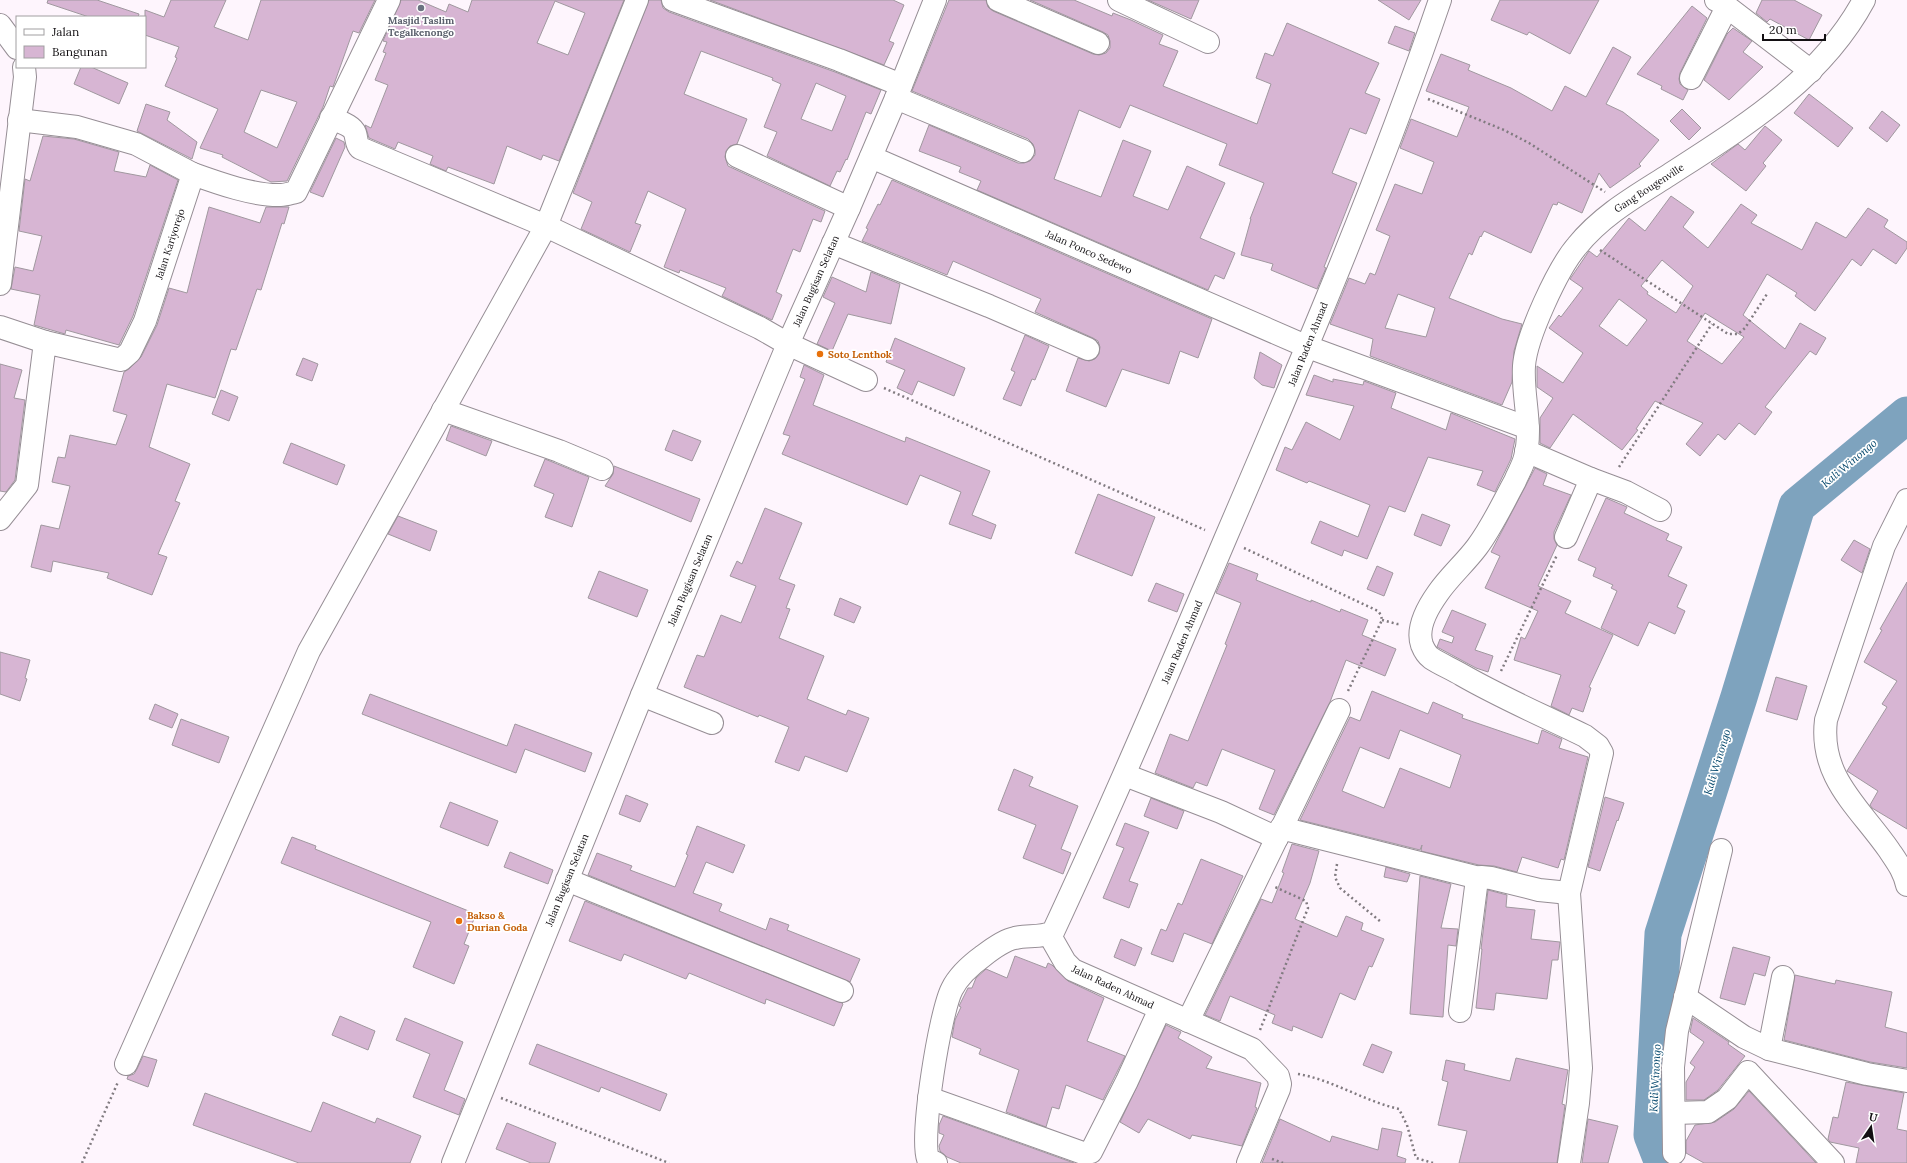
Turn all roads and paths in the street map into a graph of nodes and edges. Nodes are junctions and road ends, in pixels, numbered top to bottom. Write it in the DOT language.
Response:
graph roads {
  1 [pos="389,0"];
  2 [pos="637,0"];
  3 [pos="673,0"];
  4 [pos="935,0"];
  5 [pos="998,0"];
  6 [pos="1119,0"];
  7 [pos="1440,0"];
  8 [pos="1864,0"];
  9 [pos="1722,2"];
  10 [pos="0,25"];
  11 [pos="1208,42"];
  12 [pos="1098,43"];
  13 [pos="16,47"];
  14 [pos="1802,64"];
  15 [pos="24,68"];
  16 [pos="1691,78"];
  17 [pos="1408,90"];
  18 [pos="899,91"];
  19 [pos="331,118"];
  20 [pos="19,120"];
  21 [pos="1023,151"];
  22 [pos="737,156"];
  23 [pos="871,157"];
  24 [pos="193,174"];
  25 [pos="1605,193"];
  26 [pos="849,208"];
  27 [pos="546,226"];
  28 [pos="1583,239"];
  29 [pos="833,243"];
  30 [pos="0,284"];
  31 [pos="1767,294"];
  32 [pos="1712,324"];
  33 [pos="0,327"];
  34 [pos="45,342"];
  35 [pos="788,344"];
  36 [pos="1308,347"];
  37 [pos="1088,349"];
  38 [pos="866,380"];
  39 [pos="443,410"];
  40 [pos="1518,425"];
  41 [pos="1526,451"];
  42 [pos="602,469"];
  43 [pos="1599,482"];
  44 [pos="1907,500"];
  45 [pos="1660,510"];
  46 [pos="0,519"];
  47 [pos="1566,537"];
  48 [pos="1225,539"];
  49 [pos="1491,692"];
  50 [pos="642,695"];
  51 [pos="1339,710"];
  52 [pos="712,723"];
  53 [pos="1125,776"];
  54 [pos="1279,833"];
  55 [pos="1339,843"];
  56 [pos="1721,850"];
  57 [pos="1479,878"];
  58 [pos="1257,879"];
  59 [pos="567,880"];
  60 [pos="1907,885"];
  61 [pos="1569,894"];
  62 [pos="1381,922"];
  63 [pos="1049,934"];
  64 [pos="1783,977"];
  65 [pos="842,991"];
  66 [pos="1685,997"];
  67 [pos="1160,1009"];
  68 [pos="1460,1011"];
  69 [pos="1188,1021"];
  70 [pos="1252,1049"];
  71 [pos="1769,1049"];
  72 [pos="126,1064"];
  73 [pos="1276,1072"];
  74 [pos="1907,1081"];
  75 [pos="482,1091"];
  76 [pos="930,1098"];
  77 [pos="1674,1112"];
  78 [pos="1674,1153"];
  79 [pos="82,1163"];
  80 [pos="453,1163"];
  81 [pos="669,1163"];
  82 [pos="936,1163"];
  83 [pos="1248,1163"];
  84 [pos="1433,1163"];
  85 [pos="1569,1163"];
  86 [pos="1833,1163"];
  1 -- 19 [label="street"];
  2 -- 27 [label="street"];
  3 -- 18 [label="street"];
  4 -- 18 [label="street, Jalan Bugisan Selatan"];
  5 -- 12 [label="street"];
  6 -- 11 [label="street"];
  7 -- 17 [label="street, Jalan Raden Ahmad"];
  8 -- 14 [label="street, Gang Bougenville"];
  9 -- 14 [label="street"];
  9 -- 16 [label="street"];
  10 -- 13 [label="street"];
  14 -- 28 [label="street, Gang Bougenville"];
  15 -- 20 [label="street"];
  17 -- 25 [label="path"];
  17 -- 36 [label="street, Jalan Raden Ahmad"];
  18 -- 21 [label="street"];
  18 -- 23 [label="street, Jalan Bugisan Selatan"];
  19 -- 24 [label="street"];
  19 -- 27 [label="street"];
  20 -- 24 [label="street"];
  20 -- 30 [label="street"];
  22 -- 26 [label="street"];
  23 -- 26 [label="street, Jalan Bugisan Selatan"];
  23 -- 36 [label="street, Jalan Ponco Sedewo"];
  24 -- 34 [label="street, Jalan Kariyorejo"];
  26 -- 29 [label="street, Jalan Bugisan Selatan"];
  27 -- 35 [label="street"];
  27 -- 39 [label="street"];
  28 -- 32 [label="path"];
  28 -- 40 [label="street, Gang Bougenville"];
  29 -- 35 [label="street, Jalan Bugisan Selatan"];
  29 -- 37 [label="street"];
  31 -- 32 [label="path"];
  32 -- 43 [label="path"];
  33 -- 34 [label="street, Jalan Kariyorejo"];
  34 -- 46 [label="street"];
  35 -- 38 [label="street"];
  35 -- 50 [label="street, Jalan Bugisan Selatan"];
  36 -- 40 [label="street, Jalan Ponco Sedewo"];
  36 -- 48 [label="street, Jalan Raden Ahmad"];
  38 -- 48 [label="path"];
  39 -- 42 [label="street"];
  39 -- 72 [label="street"];
  40 -- 41 [label="street, Gang Bougenville"];
  41 -- 43 [label="street"];
  41 -- 49 [label="street, Gang Bougenville"];
  43 -- 45 [label="street"];
  43 -- 47 [label="street"];
  44 -- 60 [label="street"];
  47 -- 49 [label="path"];
  48 -- 51 [label="path"];
  48 -- 53 [label="street, Jalan Raden Ahmad"];
  49 -- 61 [label="street, Gang Bougenville"];
  50 -- 52 [label="street"];
  50 -- 59 [label="street, Jalan Bugisan Selatan"];
  51 -- 54 [label="street"];
  53 -- 54 [label="street"];
  53 -- 63 [label="street, Jalan Raden Ahmad"];
  54 -- 55 [label="street"];
  54 -- 58 [label="street"];
  55 -- 57 [label="street"];
  55 -- 62 [label="path"];
  56 -- 66 [label="street"];
  57 -- 61 [label="street"];
  57 -- 68 [label="street"];
  58 -- 69 [label="street"];
  58 -- 70 [label="path"];
  59 -- 65 [label="street"];
  59 -- 75 [label="street, Jalan Bugisan Selatan"];
  61 -- 85 [label="street"];
  63 -- 67 [label="street, Jalan Raden Ahmad"];
  63 -- 76 [label="street"];
  64 -- 71 [label="street"];
  66 -- 71 [label="street"];
  66 -- 77 [label="street"];
  67 -- 69 [label="street, Jalan Raden Ahmad"];
  67 -- 76 [label="street"];
  69 -- 70 [label="street, Jalan Raden Ahmad"];
  70 -- 73 [label="street, Jalan Raden Ahmad"];
  71 -- 74 [label="street"];
  72 -- 79 [label="path"];
  73 -- 83 [label="street"];
  73 -- 84 [label="path"];
  75 -- 80 [label="street, Jalan Bugisan Selatan"];
  75 -- 81 [label="path"];
  76 -- 82 [label="street"];
  77 -- 78 [label="street"];
  77 -- 86 [label="street"];
}
